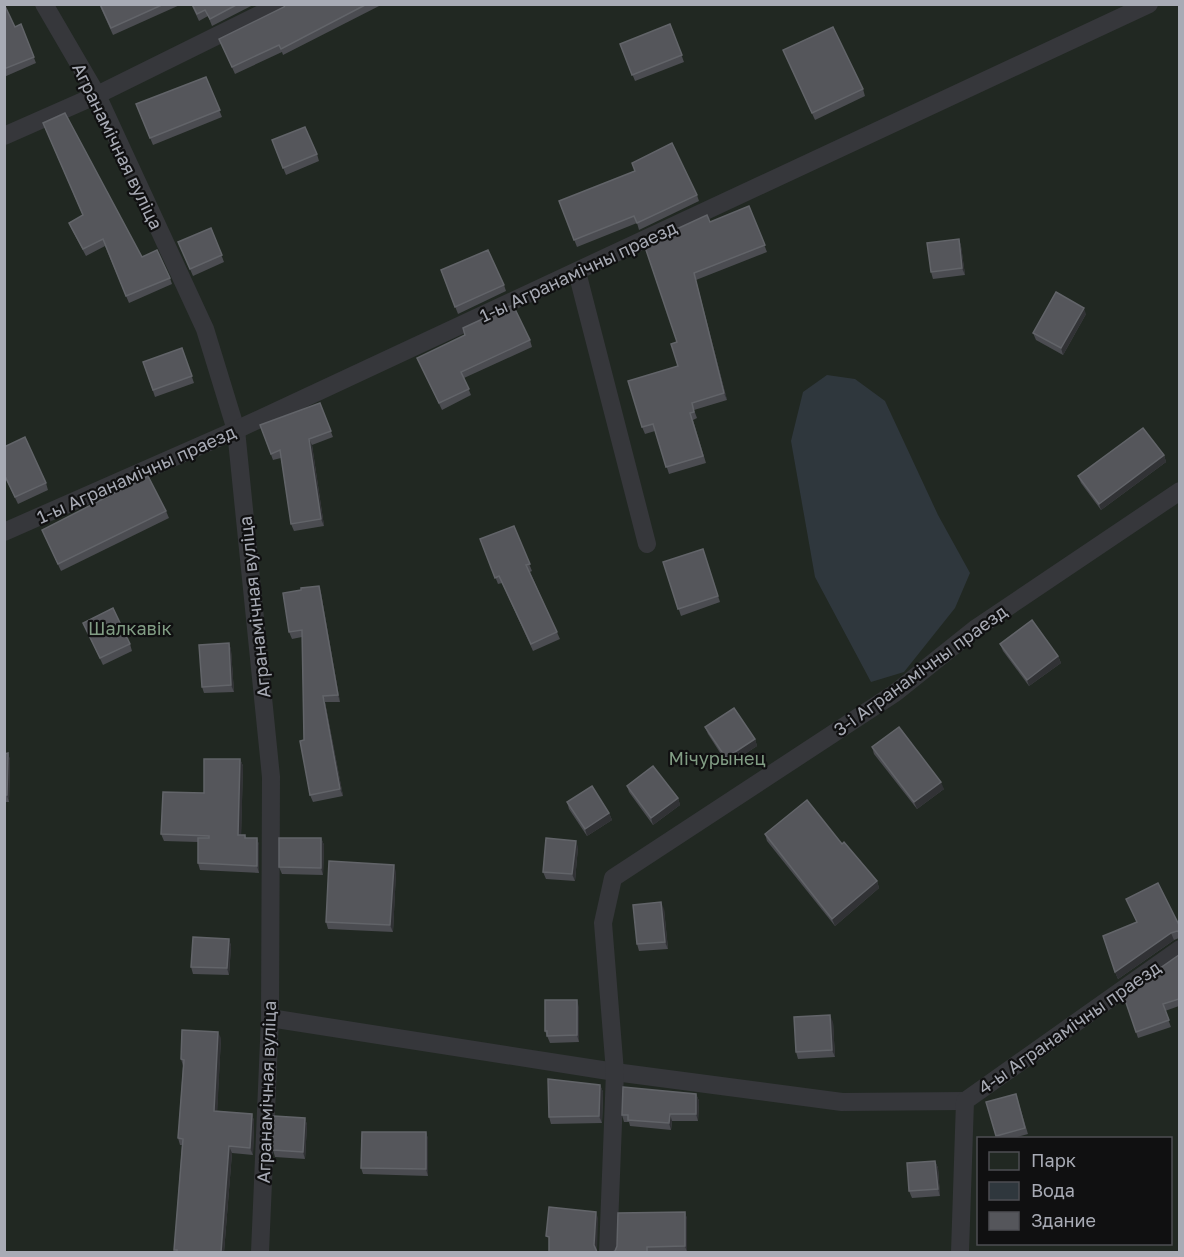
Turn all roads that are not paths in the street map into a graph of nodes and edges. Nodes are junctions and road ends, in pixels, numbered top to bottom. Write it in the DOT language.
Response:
graph roads {
  1 [pos="44,4"];
  2 [pos="281,4"];
  3 [pos="1149,4"];
  4 [pos="97,95"];
  5 [pos="4,136"];
  6 [pos="576,272"];
  7 [pos="236,430"];
  8 [pos="1179,491"];
  9 [pos="4,532"];
  10 [pos="647,544"];
  11 [pos="1179,949"];
  12 [pos="270,1018"];
  13 [pos="615,1072"];
  14 [pos="965,1101"];
  15 [pos="260,1252"];
  16 [pos="608,1252"];
  17 [pos="960,1252"];
  1 -- 4 [label="lane, Агранамічная вуліца"];
  2 -- 4 [label="lane"];
  3 -- 6 [label="lane, 1-ы Агранамічны праезд"];
  4 -- 5 [label="lane"];
  4 -- 7 [label="lane, Агранамічная вуліца"];
  6 -- 7 [label="lane, 1-ы Агранамічны праезд"];
  6 -- 10 [label="lane"];
  7 -- 9 [label="lane, 1-ы Агранамічны праезд"];
  7 -- 12 [label="lane, Агранамічная вуліца"];
  8 -- 13 [label="lane, 3-і Агранамічны праезд"];
  11 -- 14 [label="lane, 4-ы Агранамічны праезд"];
  12 -- 13 [label="lane"];
  12 -- 15 [label="lane, Агранамічная вуліца"];
  13 -- 14 [label="lane"];
  13 -- 16 [label="lane, 3-і Агранамічны праезд"];
  14 -- 17 [label="lane, 4-ы Агранамічны праезд"];
}
